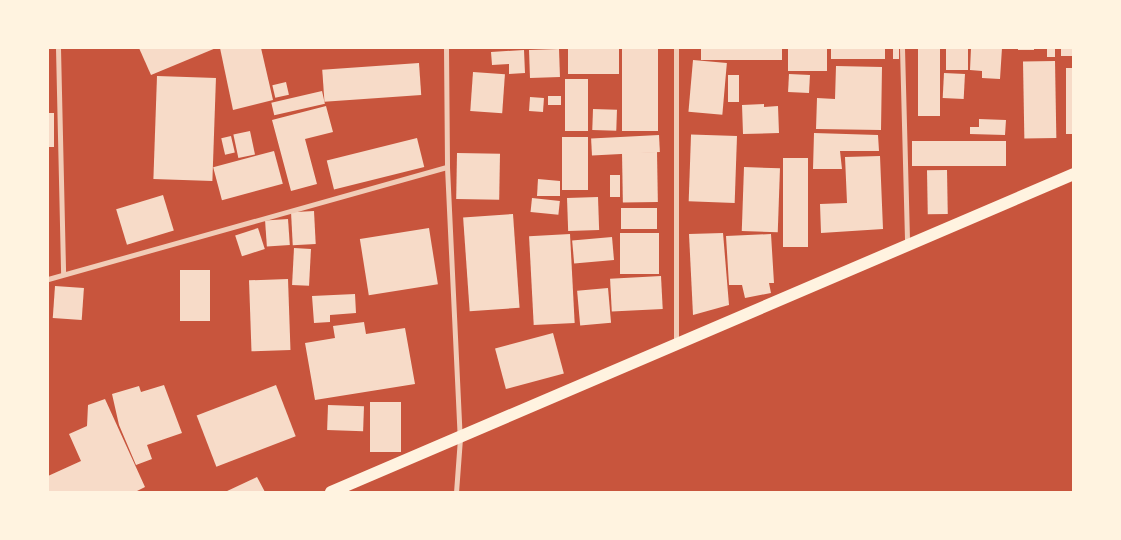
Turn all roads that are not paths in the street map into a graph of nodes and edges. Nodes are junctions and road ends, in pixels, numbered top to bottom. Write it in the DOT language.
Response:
graph roads {
  1 [pos="58,48"];
  2 [pos="446,48"];
  3 [pos="676,48"];
  4 [pos="902,48"];
  5 [pos="447,167"];
  6 [pos="1074,174"];
  7 [pos="907,246"];
  8 [pos="62,273"];
  9 [pos="48,279"];
  10 [pos="676,346"];
  11 [pos="460,438"];
  12 [pos="331,492"];
  13 [pos="456,492"];
  1 -- 8 [label="street"];
  2 -- 5 [label="street"];
  3 -- 10 [label="street"];
  4 -- 7 [label="street"];
  5 -- 8 [label="street"];
  5 -- 11 [label="street"];
  6 -- 7 [label="main road"];
  7 -- 10 [label="main road"];
  8 -- 9 [label="street"];
  10 -- 11 [label="main road"];
  11 -- 12 [label="main road"];
  11 -- 13 [label="street"];
}
